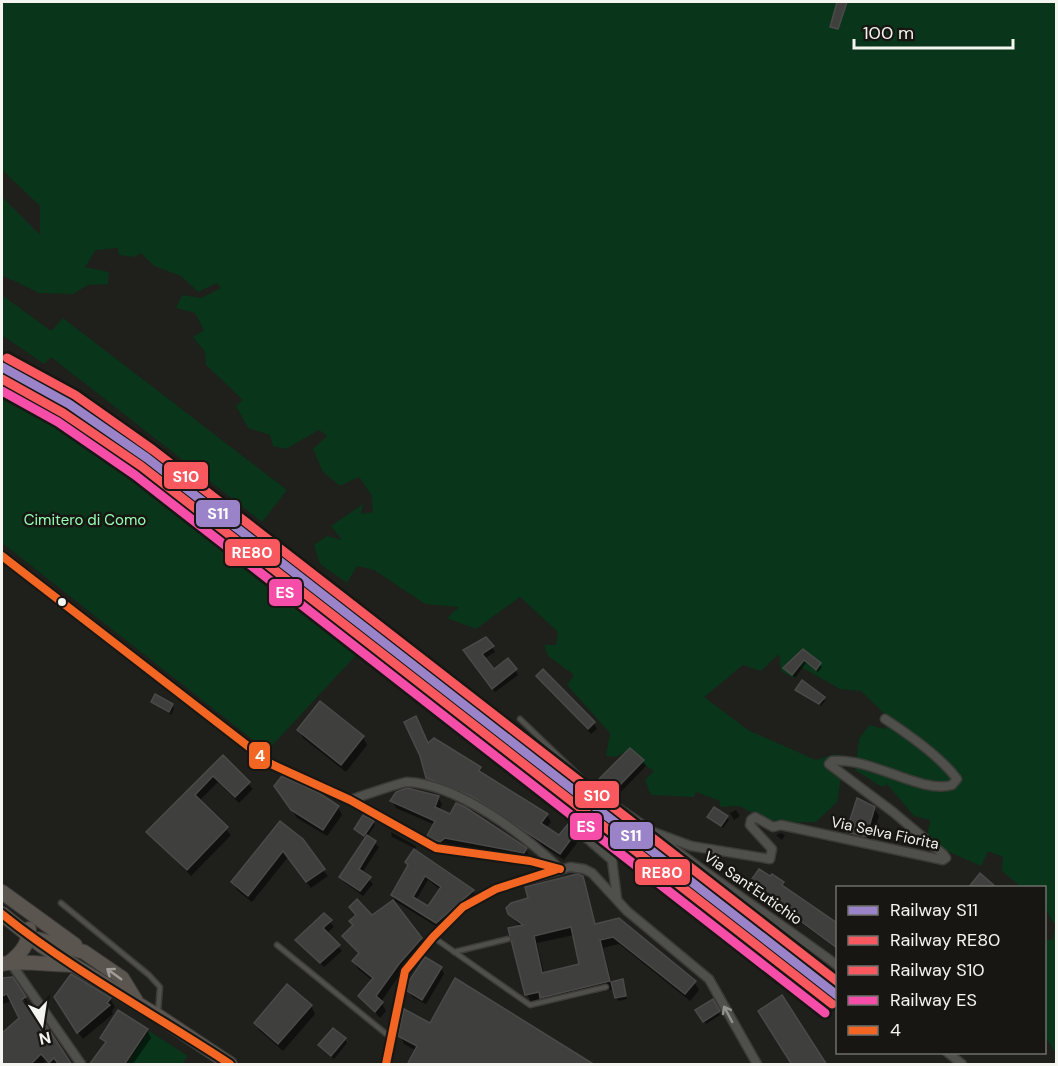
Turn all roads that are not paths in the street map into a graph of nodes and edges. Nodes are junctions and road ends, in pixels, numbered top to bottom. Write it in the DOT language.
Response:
graph roads {
  1 [pos="2,556"];
  2 [pos="520,719"];
  3 [pos="885,719"];
  4 [pos="595,792"];
  5 [pos="350,800"];
  6 [pos="582,809"];
  7 [pos="653,832"];
  8 [pos="560,869"];
  9 [pos="2,892"];
  10 [pos="617,899"];
  11 [pos="61,903"];
  12 [pos="24,910"];
  13 [pos="2,914"];
  14 [pos="433,937"];
  15 [pos="29,938"];
  16 [pos="508,939"];
  17 [pos="277,945"];
  18 [pos="84,952"];
  19 [pos="453,952"];
  20 [pos="6,963"];
  21 [pos="72,965"];
  22 [pos="836,965"];
  23 [pos="606,987"];
  24 [pos="137,1002"];
  25 [pos="158,1016"];
  26 [pos="390,1037"];
  27 [pos="948,1054"];
  28 [pos="81,1065"];
  29 [pos="230,1065"];
  30 [pos="386,1065"];
  31 [pos="757,1065"];
  32 [pos="962,1065"];
  1 -- 5 [label="street"];
  2 -- 4 [label="lane"];
  3 -- 7 [label="street, Via Selva Fiorita"];
  4 -- 7 [label="street, Via Selva Fiorita"];
  5 -- 8 [label="street"];
  5 -- 8 [label="street"];
  6 -- 10 [label="street"];
  7 -- 22 [label="street, Via Sant'Eutichio"];
  8 -- 10 [label="street"];
  8 -- 14 [label="street"];
  9 -- 12 [label="main road"];
  31 -- 10 [label="street, one-way"];
  11 -- 25 [label="lane"];
  12 -- 15 [label="main road"];
  12 -- 18 [label="main road"];
  13 -- 15 [label="main road"];
  14 -- 19 [label="lane"];
  14 -- 26 [label="street"];
  15 -- 18 [label="main road"];
  15 -- 20 [label="main road"];
  15 -- 21 [label="main road"];
  16 -- 19 [label="lane"];
  17 -- 26 [label="lane"];
  24 -- 18 [label="main road, one-way"];
  19 -- 23 [label="lane"];
  20 -- 21 [label="main road"];
  20 -- 28 [label="street"];
  21 -- 24 [label="main road"];
  24 -- 25 [label="main road"];
  25 -- 29 [label="main road"];
  26 -- 30 [label="street"];
  27 -- 32 [label="street"];
}
